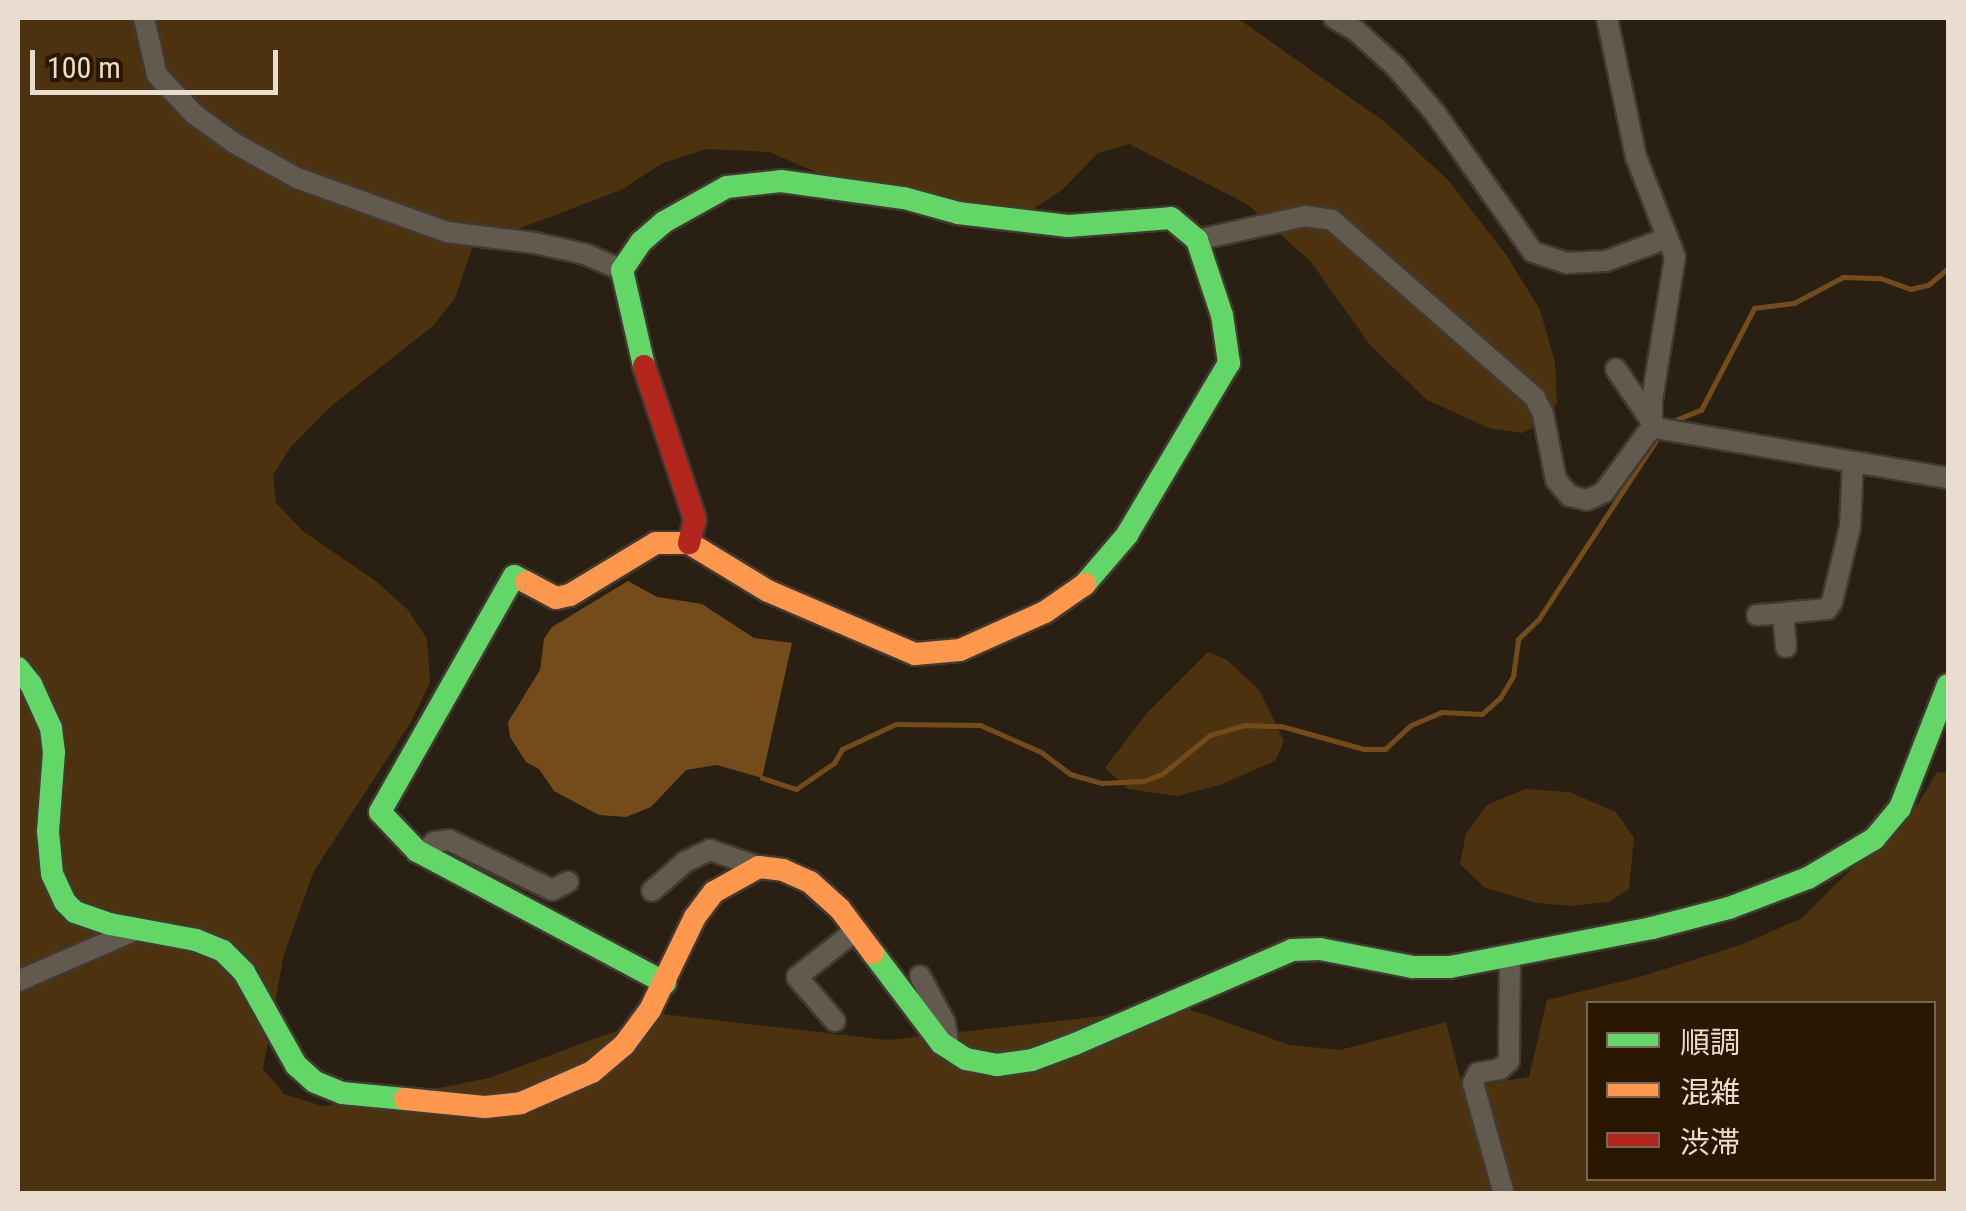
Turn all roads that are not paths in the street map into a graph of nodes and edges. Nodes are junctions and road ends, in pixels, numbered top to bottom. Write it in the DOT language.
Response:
graph roads {
  1 [pos="144,18"];
  2 [pos="1334,18"];
  3 [pos="1607,18"];
  4 [pos="1668,238"];
  5 [pos="1197,240"];
  6 [pos="622,270"];
  7 [pos="1616,369"];
  8 [pos="1661,429"];
  9 [pos="1853,462"];
  10 [pos="1948,478"];
  11 [pos="689,543"];
  12 [pos="1783,614"];
  13 [pos="1757,615"];
  14 [pos="1786,647"];
  15 [pos="18,668"];
  16 [pos="1948,684"];
  17 [pos="422,854"];
  18 [pos="759,867"];
  19 [pos="568,882"];
  20 [pos="652,891"];
  21 [pos="138,929"];
  22 [pos="856,930"];
  23 [pos="1510,955"];
  24 [pos="920,976"];
  25 [pos="18,981"];
  26 [pos="665,983"];
  27 [pos="835,1020"];
  28 [pos="949,1048"];
  29 [pos="1504,1194"];
  1 -- 6 [label="street"];
  2 -- 4 [label="street"];
  3 -- 4 [label="street"];
  4 -- 8 [label="street"];
  5 -- 6 [label="street"];
  5 -- 8 [label="street"];
  5 -- 11 [label="street"];
  6 -- 11 [label="street"];
  7 -- 8 [label="street"];
  8 -- 9 [label="street"];
  9 -- 10 [label="street"];
  9 -- 12 [label="street"];
  11 -- 17 [label="street"];
  12 -- 13 [label="street"];
  12 -- 14 [label="street"];
  15 -- 21 [label="street"];
  16 -- 23 [label="street"];
  17 -- 19 [label="street"];
  17 -- 26 [label="street"];
  18 -- 20 [label="street"];
  18 -- 22 [label="street"];
  18 -- 26 [label="street"];
  21 -- 25 [label="street"];
  21 -- 26 [label="street"];
  22 -- 27 [label="street"];
  22 -- 28 [label="street"];
  23 -- 28 [label="street"];
  23 -- 29 [label="street"];
  24 -- 28 [label="street"];
}
